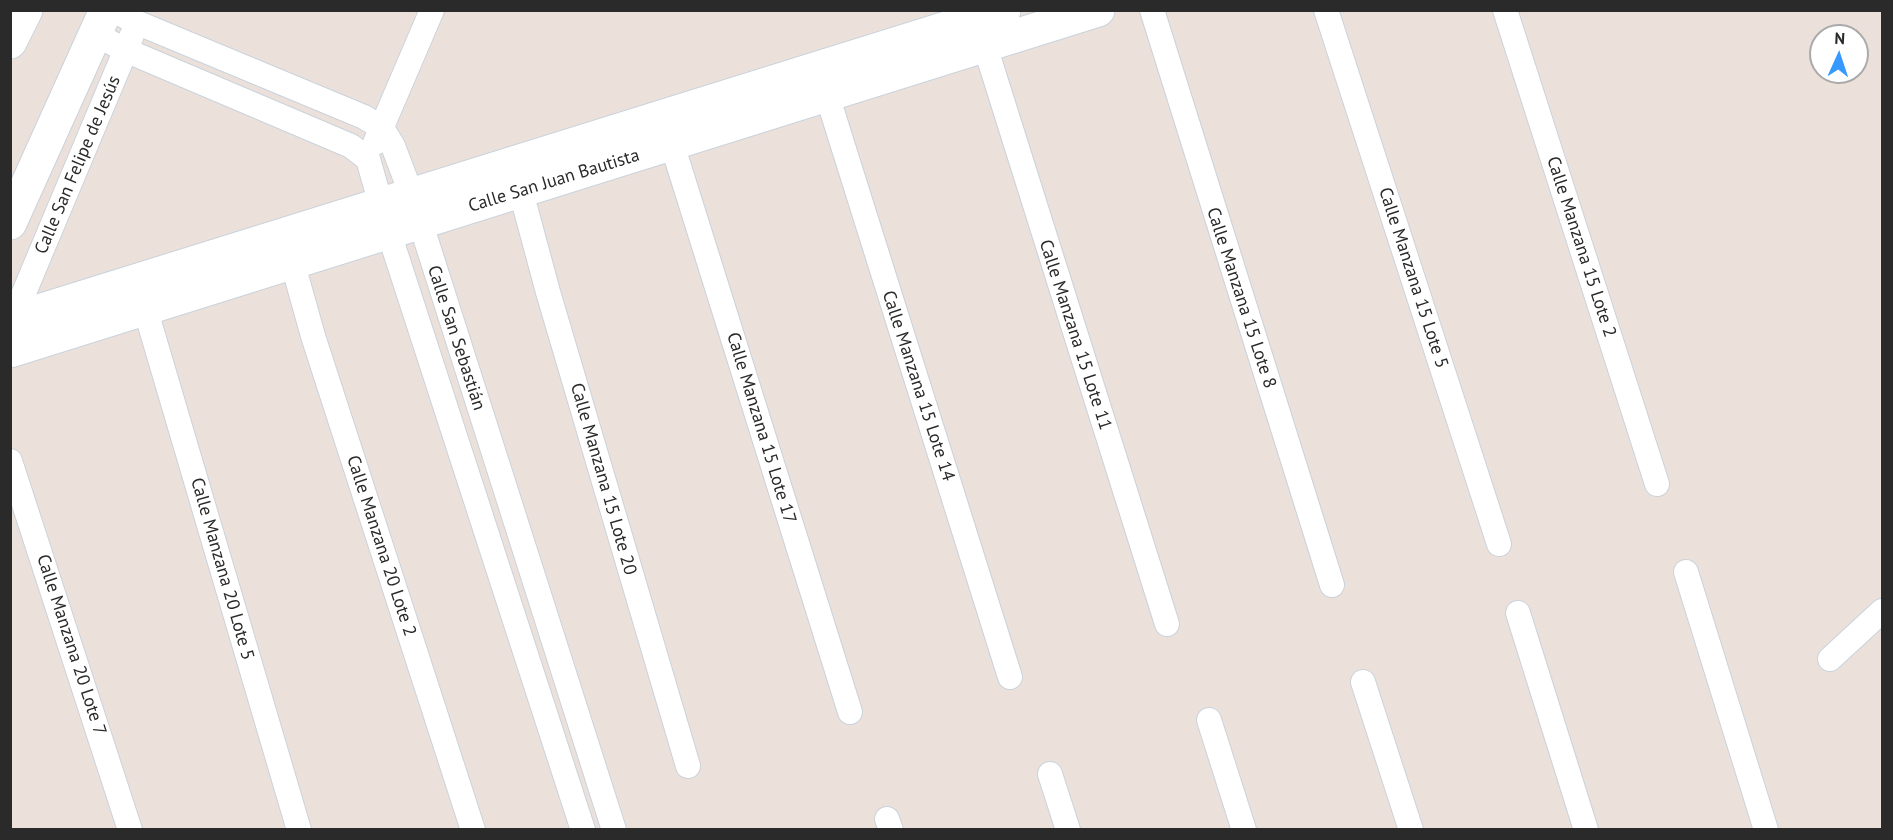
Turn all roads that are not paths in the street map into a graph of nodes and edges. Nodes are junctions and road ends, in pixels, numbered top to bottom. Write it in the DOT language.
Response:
graph roads {
  1 [pos="26,10"];
  2 [pos="432,10"];
  3 [pos="1004,10"];
  4 [pos="1098,10"];
  5 [pos="1152,10"];
  6 [pos="1326,10"];
  7 [pos="1505,10"];
  8 [pos="140,17"];
  9 [pos="104,18"];
  10 [pos="10,42"];
  11 [pos="985,46"];
  12 [pos="125,50"];
  13 [pos="827,96"];
  14 [pos="382,128"];
  15 [pos="672,144"];
  16 [pos="369,159"];
  17 [pos="521,192"];
  18 [pos="416,210"];
  19 [pos="385,219"];
  20 [pos="10,223"];
  21 [pos="292,261"];
  22 [pos="145,308"];
  23 [pos="11,329"];
  24 [pos="10,461"];
  25 [pos="1657,484"];
  26 [pos="1499,544"];
  27 [pos="1686,572"];
  28 [pos="1332,585"];
  29 [pos="1882,611"];
  30 [pos="1518,613"];
  31 [pos="1167,624"];
  32 [pos="1830,659"];
  33 [pos="1010,677"];
  34 [pos="1363,682"];
  35 [pos="850,712"];
  36 [pos="1209,720"];
  37 [pos="688,766"];
  38 [pos="1050,774"];
  39 [pos="130,830"];
  40 [pos="299,830"];
  41 [pos="473,830"];
  42 [pos="583,830"];
  43 [pos="614,830"];
  44 [pos="1068,830"];
  45 [pos="1244,830"];
  46 [pos="1411,830"];
  47 [pos="1586,830"];
  48 [pos="1766,830"];
  1 -- 10 [label="main road"];
  2 -- 14 [label="street"];
  3 -- 18 [label="main road, Calle San Juan Bautista"];
  4 -- 11 [label="main road, Calle San Juan Bautista"];
  5 -- 28 [label="street, Calle Manzana 15 Lote 8"];
  6 -- 26 [label="street, Calle Manzana 15 Lote 5"];
  7 -- 25 [label="street, Calle Manzana 15 Lote 2"];
  8 -- 9 [label="street"];
  8 -- 12 [label="street, Calle San Felipe de Jesús"];
  8 -- 14 [label="street"];
  9 -- 12 [label="street"];
  9 -- 20 [label="main road, Calle San Felipe de Jesús"];
  11 -- 13 [label="main road, Calle San Juan Bautista"];
  11 -- 31 [label="street, Calle Manzana 15 Lote 11"];
  12 -- 16 [label="street"];
  12 -- 23 [label="street, Calle San Felipe de Jesús"];
  13 -- 15 [label="main road, Calle San Juan Bautista"];
  13 -- 33 [label="street, Calle Manzana 15 Lote 14"];
  14 -- 16 [label="street"];
  14 -- 18 [label="street, Calle San Sebastián"];
  15 -- 17 [label="main road, Calle San Juan Bautista"];
  15 -- 35 [label="street, Calle Manzana 15 Lote 17"];
  16 -- 19 [label="street, Calle San Sebastián"];
  17 -- 18 [label="main road, Calle San Juan Bautista"];
  17 -- 37 [label="street, Calle Manzana 15 Lote 20"];
  18 -- 19 [label="main road, Calle San Juan Bautista"];
  18 -- 43 [label="street, Calle San Sebastián"];
  19 -- 21 [label="main road, Calle San Juan Bautista"];
  19 -- 23 [label="main road, Calle San Juan Bautista"];
  19 -- 42 [label="street, Calle San Sebastián"];
  21 -- 22 [label="main road, Calle San Juan Bautista"];
  21 -- 41 [label="street, Calle Manzana 20 Lote 2"];
  22 -- 23 [label="main road, Calle San Juan Bautista"];
  22 -- 40 [label="street, Calle Manzana 20 Lote 5"];
  24 -- 39 [label="street, Calle Manzana 20 Lote 7"];
  27 -- 48 [label="street"];
  29 -- 32 [label="street"];
  30 -- 47 [label="street"];
  34 -- 46 [label="street"];
  36 -- 45 [label="street"];
  38 -- 44 [label="street"];
}
